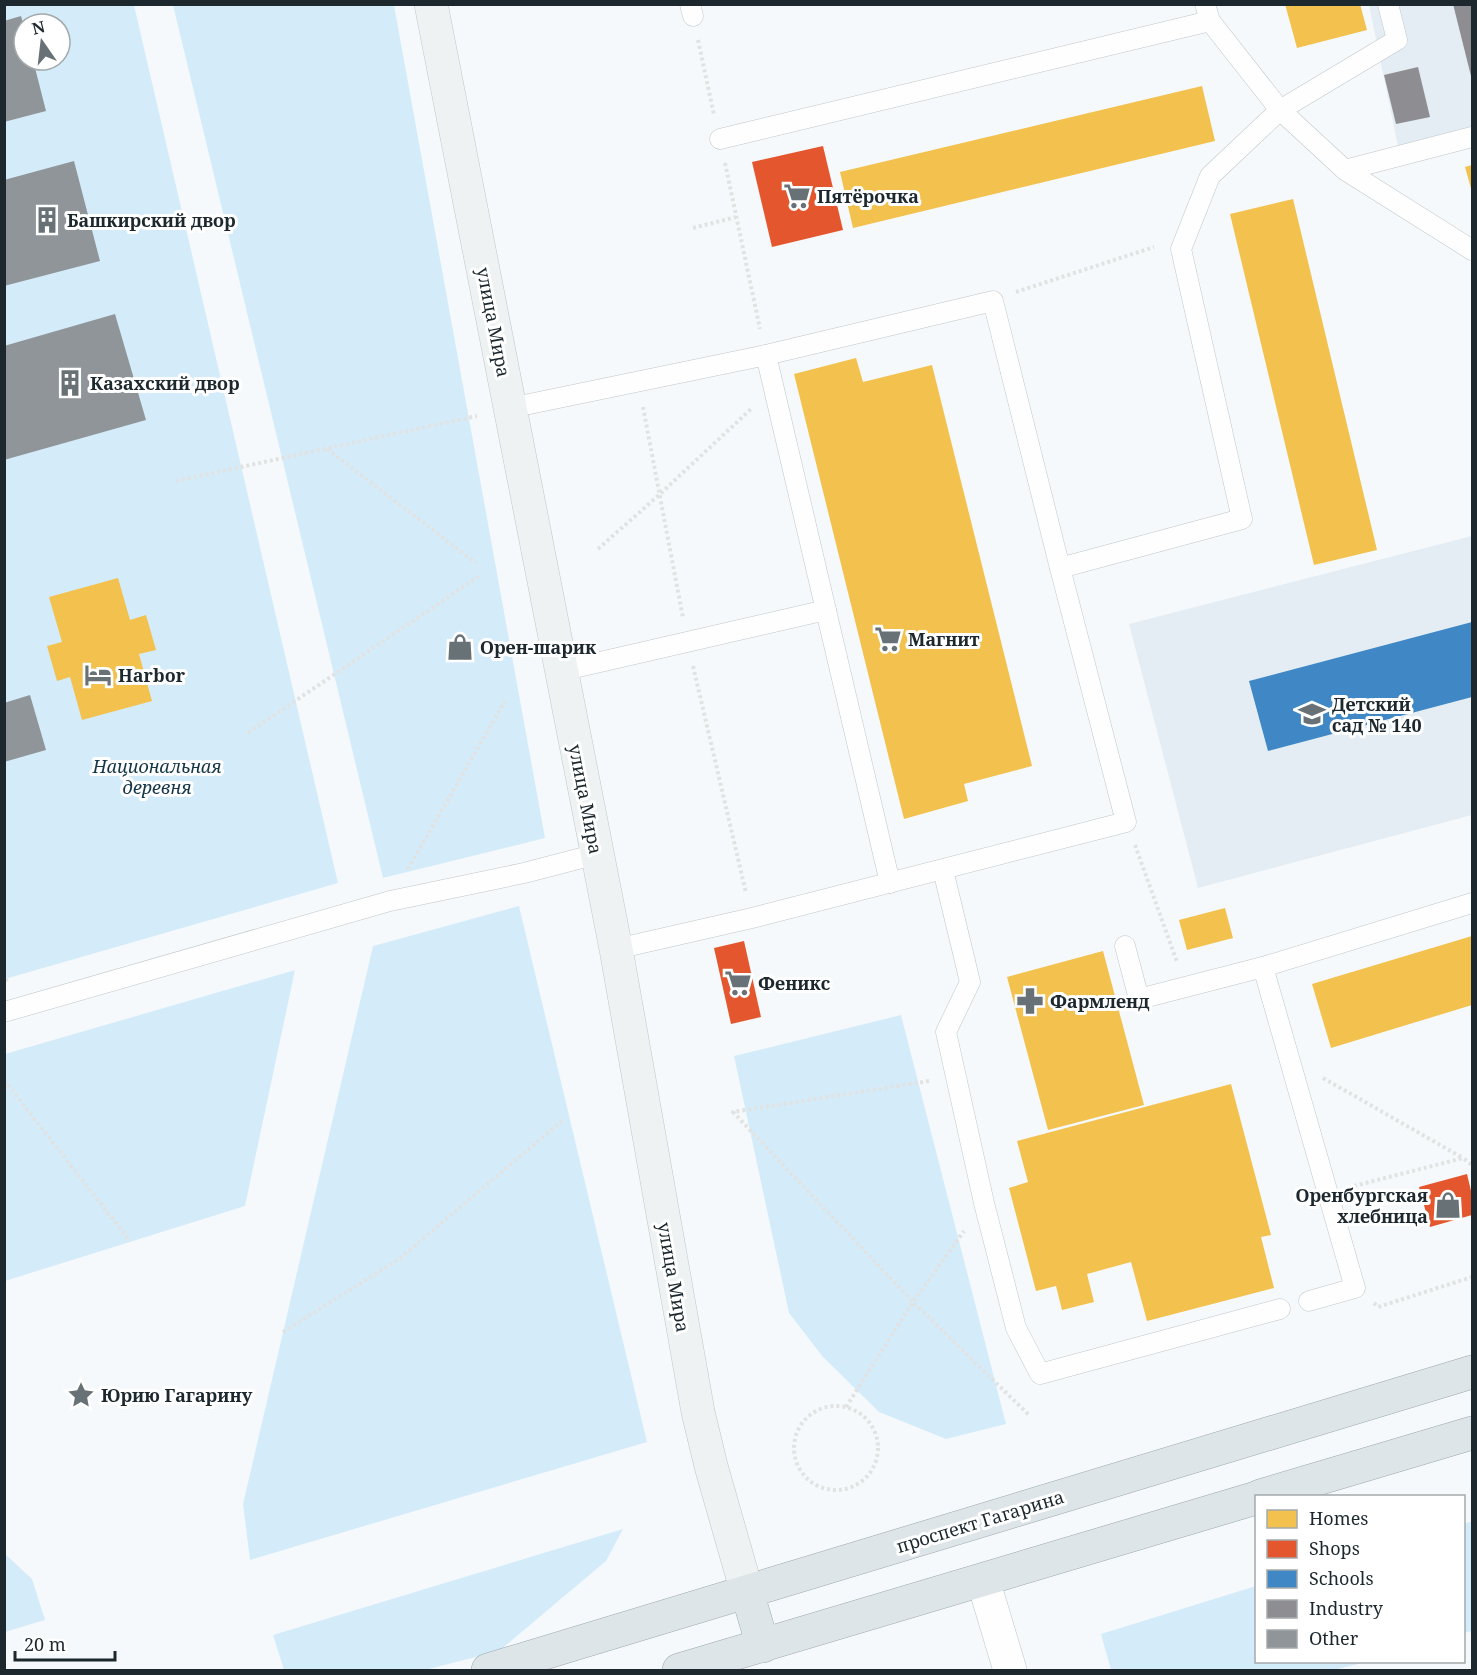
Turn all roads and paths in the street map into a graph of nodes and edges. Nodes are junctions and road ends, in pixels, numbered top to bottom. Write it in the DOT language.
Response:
graph roads {
  1 [pos="431,4"];
  2 [pos="1388,4"];
  3 [pos="692,10"];
  4 [pos="1207,13"];
  5 [pos="1280,110"];
  6 [pos="1473,137"];
  7 [pos="720,140"];
  8 [pos="1345,170"];
  9 [pos="736,217"];
  10 [pos="693,228"];
  11 [pos="1185,237"];
  12 [pos="1473,250"];
  13 [pos="1019,291"];
  14 [pos="766,356"];
  15 [pos="773,388"];
  16 [pos="510,408"];
  17 [pos="327,448"];
  18 [pos="176,481"];
  19 [pos="598,549"];
  20 [pos="476,563"];
  21 [pos="1060,568"];
  22 [pos="479,576"];
  23 [pos="826,610"];
  24 [pos="561,671"];
  25 [pos="505,701"];
  26 [pos="248,733"];
  27 [pos="1126,822"];
  28 [pos="597,854"];
  29 [pos="943,870"];
  30 [pos="890,883"];
  31 [pos="390,901"];
  32 [pos="1473,903"];
  33 [pos="1125,946"];
  34 [pos="616,949"];
  35 [pos="1263,967"];
  36 [pos="1186,987"];
  37 [pos="4,1012"];
  38 [pos="1289,1058"];
  39 [pos="956,1077"];
  40 [pos="4,1080"];
  41 [pos="564,1119"];
  42 [pos="1463,1158"];
  43 [pos="1473,1165"];
  44 [pos="1327,1193"];
  45 [pos="984,1203"];
  46 [pos="130,1241"];
  47 [pos="1473,1277"];
  48 [pos="1355,1288"];
  49 [pos="1309,1301"];
  50 [pos="913,1302"];
  51 [pos="1280,1309"];
  52 [pos="283,1332"];
  53 [pos="1473,1372"];
  54 [pos="846,1407"];
  55 [pos="1029,1415"];
  56 [pos="1473,1433"];
  57 [pos="1265,1495"];
  58 [pos="1255,1498"];
  59 [pos="983,1580"];
  60 [pos="747,1592"];
  61 [pos="763,1646"];
  62 [pos="488,1671"];
  63 [pos="679,1671"];
  64 [pos="1010,1671"];
  1 -- 16 [label="main road, улица Мира"];
  2 -- 5 [label="lane"];
  3 -- 7 [label="path"];
  4 -- 5 [label="lane"];
  4 -- 7 [label="lane"];
  5 -- 8 [label="lane"];
  5 -- 11 [label="lane"];
  6 -- 8 [label="lane"];
  7 -- 9 [label="path"];
  8 -- 12 [label="lane"];
  9 -- 10 [label="path"];
  9 -- 14 [label="path"];
  11 -- 13 [label="path"];
  11 -- 21 [label="lane"];
  14 -- 15 [label="lane"];
  14 -- 16 [label="lane"];
  14 -- 21 [label="lane"];
  15 -- 19 [label="path"];
  15 -- 23 [label="lane"];
  16 -- 17 [label="path"];
  16 -- 24 [label="main road, улица Мира"];
  17 -- 18 [label="path"];
  17 -- 20 [label="path"];
  21 -- 27 [label="lane"];
  22 -- 26 [label="path"];
  23 -- 24 [label="lane"];
  23 -- 30 [label="lane"];
  24 -- 28 [label="main road, улица Мира"];
  25 -- 31 [label="path"];
  27 -- 29 [label="lane"];
  27 -- 36 [label="path"];
  28 -- 31 [label="lane"];
  28 -- 34 [label="main road, улица Мира"];
  29 -- 30 [label="lane"];
  29 -- 39 [label="lane"];
  30 -- 34 [label="lane"];
  31 -- 37 [label="lane"];
  32 -- 35 [label="lane"];
  33 -- 36 [label="lane"];
  34 -- 60 [label="main road, улица Мира"];
  35 -- 36 [label="lane"];
  35 -- 38 [label="lane"];
  38 -- 42 [label="path"];
  38 -- 44 [label="lane"];
  39 -- 45 [label="lane"];
  39 -- 50 [label="path"];
  40 -- 46 [label="path"];
  41 -- 52 [label="path"];
  42 -- 43 [label="path"];
  42 -- 44 [label="path"];
  44 -- 48 [label="lane"];
  45 -- 50 [label="path"];
  45 -- 51 [label="lane"];
  47 -- 48 [label="path"];
  48 -- 49 [label="lane"];
  50 -- 54 [label="path"];
  50 -- 55 [label="path"];
  53 -- 60 [label="main road, проспект Гагарина"];
  54 -- 54 [label="path"];
  56 -- 57 [label="main road"];
  58 -- 59 [label="main road"];
  59 -- 61 [label="main road"];
  59 -- 64 [label="street"];
  60 -- 61 [label="main road"];
  60 -- 62 [label="main road, проспект Гагарина"];
  61 -- 63 [label="main road"];
}
